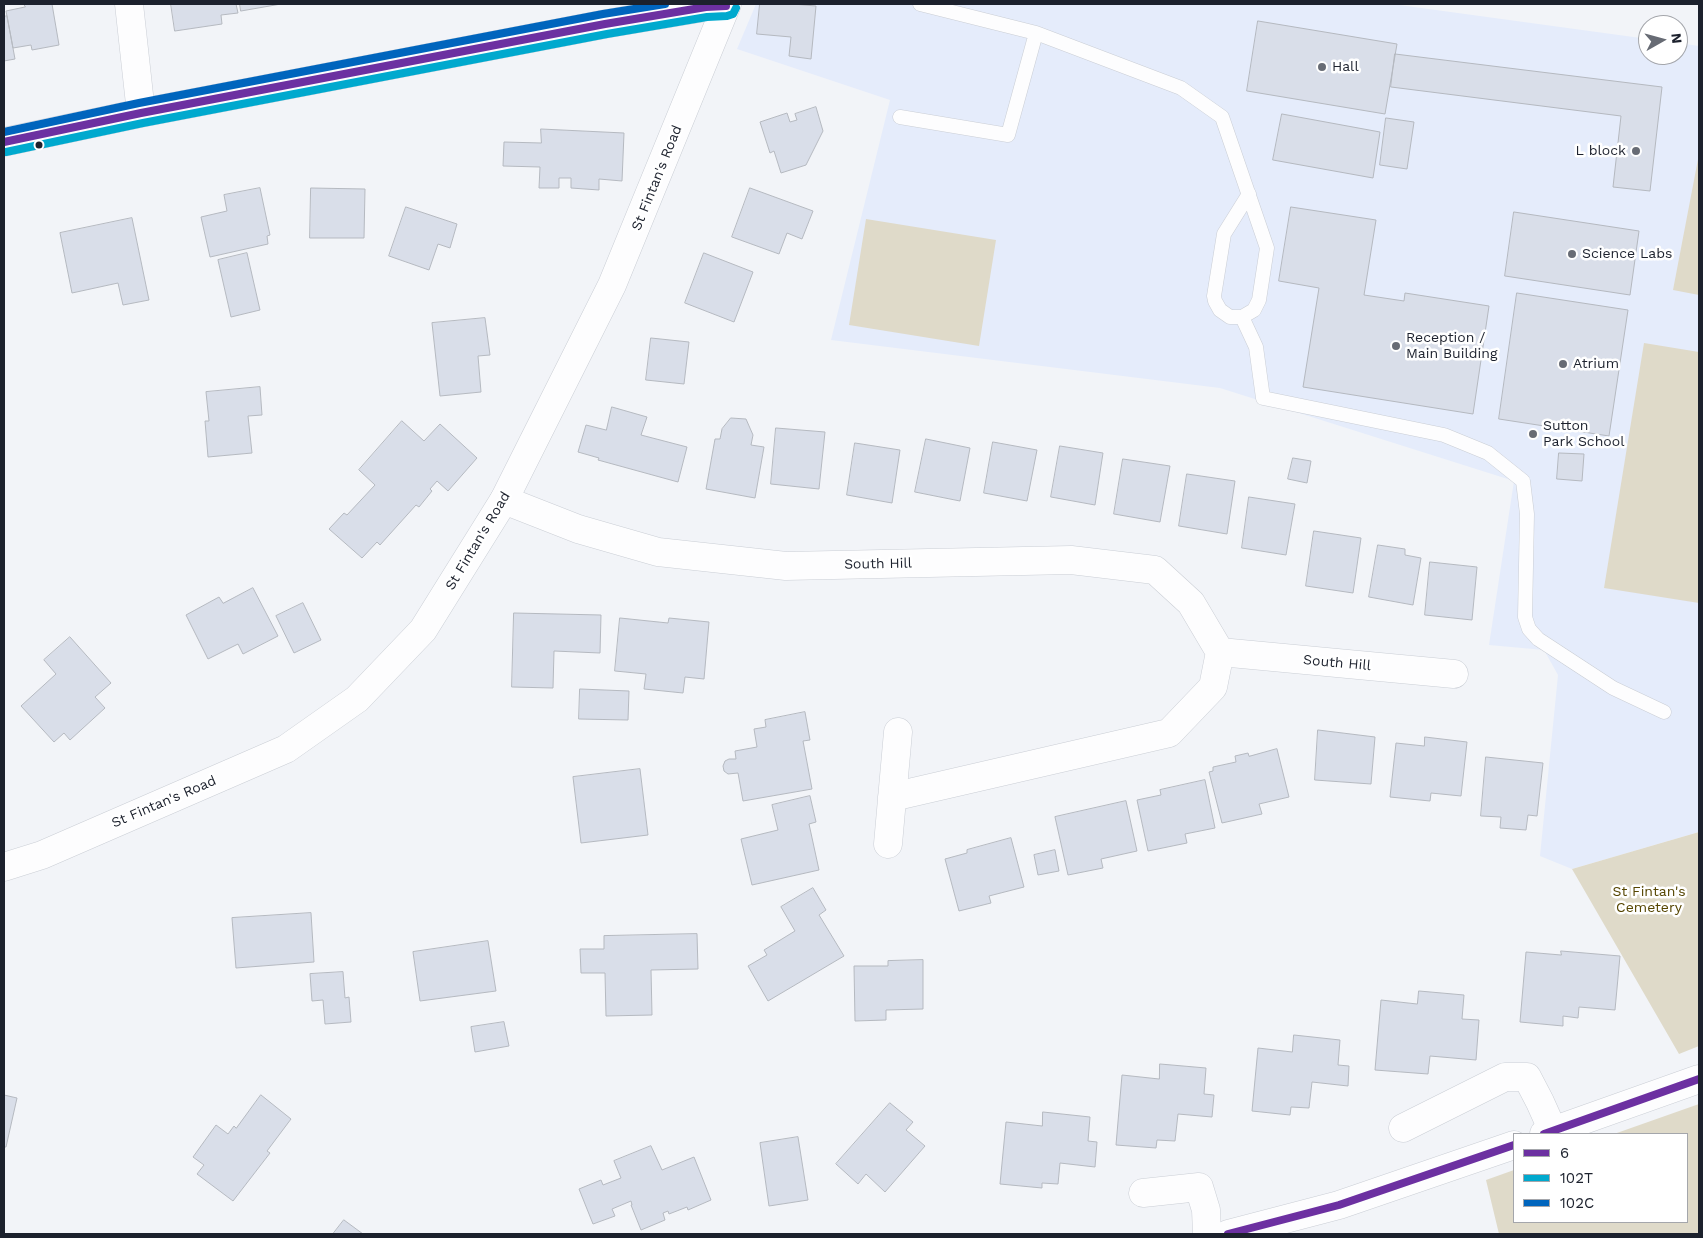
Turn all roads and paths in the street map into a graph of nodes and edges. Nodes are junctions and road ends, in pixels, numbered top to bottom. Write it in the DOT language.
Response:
graph roads {
  1 [pos="129,4"];
  2 [pos="920,4"];
  3 [pos="726,5"];
  4 [pos="1036,33"];
  5 [pos="141,113"];
  6 [pos="900,117"];
  7 [pos="4,142"];
  8 [pos="1249,194"];
  9 [pos="1242,317"];
  10 [pos="504,500"];
  11 [pos="1220,652"];
  12 [pos="1454,674"];
  13 [pos="1664,712"];
  14 [pos="898,732"];
  15 [pos="892,797"];
  16 [pos="888,844"];
  17 [pos="4,868"];
  18 [pos="1699,1079"];
  19 [pos="1403,1128"];
  20 [pos="1549,1133"];
  21 [pos="1513,1144"];
  22 [pos="1143,1193"];
  23 [pos="1207,1234"];
  24 [pos="1228,1234"];
  1 -- 5 [label="street"];
  2 -- 4 [label="lane"];
  3 -- 5 [label="street"];
  3 -- 10 [label="street, St Fintan's Road"];
  4 -- 6 [label="lane"];
  4 -- 8 [label="lane"];
  5 -- 7 [label="street"];
  8 -- 9 [label="lane"];
  8 -- 9 [label="lane"];
  9 -- 13 [label="lane"];
  10 -- 11 [label="street, South Hill"];
  10 -- 17 [label="street, St Fintan's Road"];
  11 -- 12 [label="street, South Hill"];
  11 -- 15 [label="street"];
  14 -- 15 [label="street"];
  15 -- 16 [label="street"];
  18 -- 20 [label="street"];
  19 -- 20 [label="street"];
  21 -- 24 [label="street"];
  22 -- 23 [label="street"];
}
